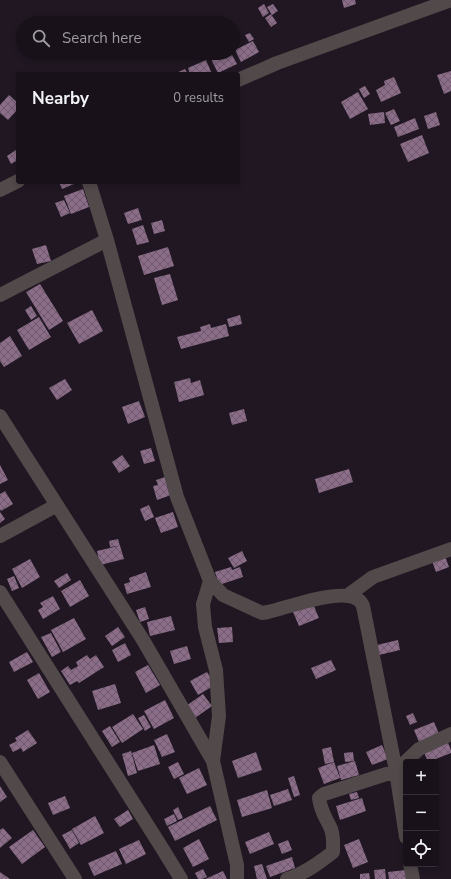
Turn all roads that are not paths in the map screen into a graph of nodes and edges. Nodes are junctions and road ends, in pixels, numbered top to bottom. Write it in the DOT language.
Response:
graph roads {
  1 [pos="451,0"];
  2 [pos="240,79"];
  3 [pos="16,182"];
  4 [pos="90,184"];
  5 [pos="0,190"];
  6 [pos="107,240"];
  7 [pos="0,295"];
  8 [pos="0,416"];
  9 [pos="57,505"];
  10 [pos="0,536"];
  11 [pos="451,549"];
  12 [pos="210,581"];
  13 [pos="0,592"];
  14 [pos="347,596"];
  15 [pos="451,734"];
  16 [pos="213,761"];
  17 [pos="0,762"];
  18 [pos="396,771"];
  19 [pos="405,831"];
  20 [pos="411,867"];
  21 [pos="75,879"];
  22 [pos="180,879"];
  23 [pos="237,879"];
  24 [pos="287,879"];
  25 [pos="413,879"];
  1 -- 2 [label="street"];
  3 -- 5 [label="street"];
  4 -- 6 [label="street"];
  6 -- 7 [label="street"];
  6 -- 12 [label="street"];
  8 -- 9 [label="street"];
  9 -- 10 [label="street"];
  9 -- 16 [label="street"];
  11 -- 14 [label="street"];
  12 -- 14 [label="street"];
  12 -- 16 [label="street"];
  13 -- 22 [label="street"];
  14 -- 18 [label="street"];
  15 -- 18 [label="street"];
  16 -- 23 [label="street"];
  17 -- 21 [label="street"];
  18 -- 19 [label="street"];
  18 -- 24 [label="street"];
  20 -- 25 [label="street"];
}
